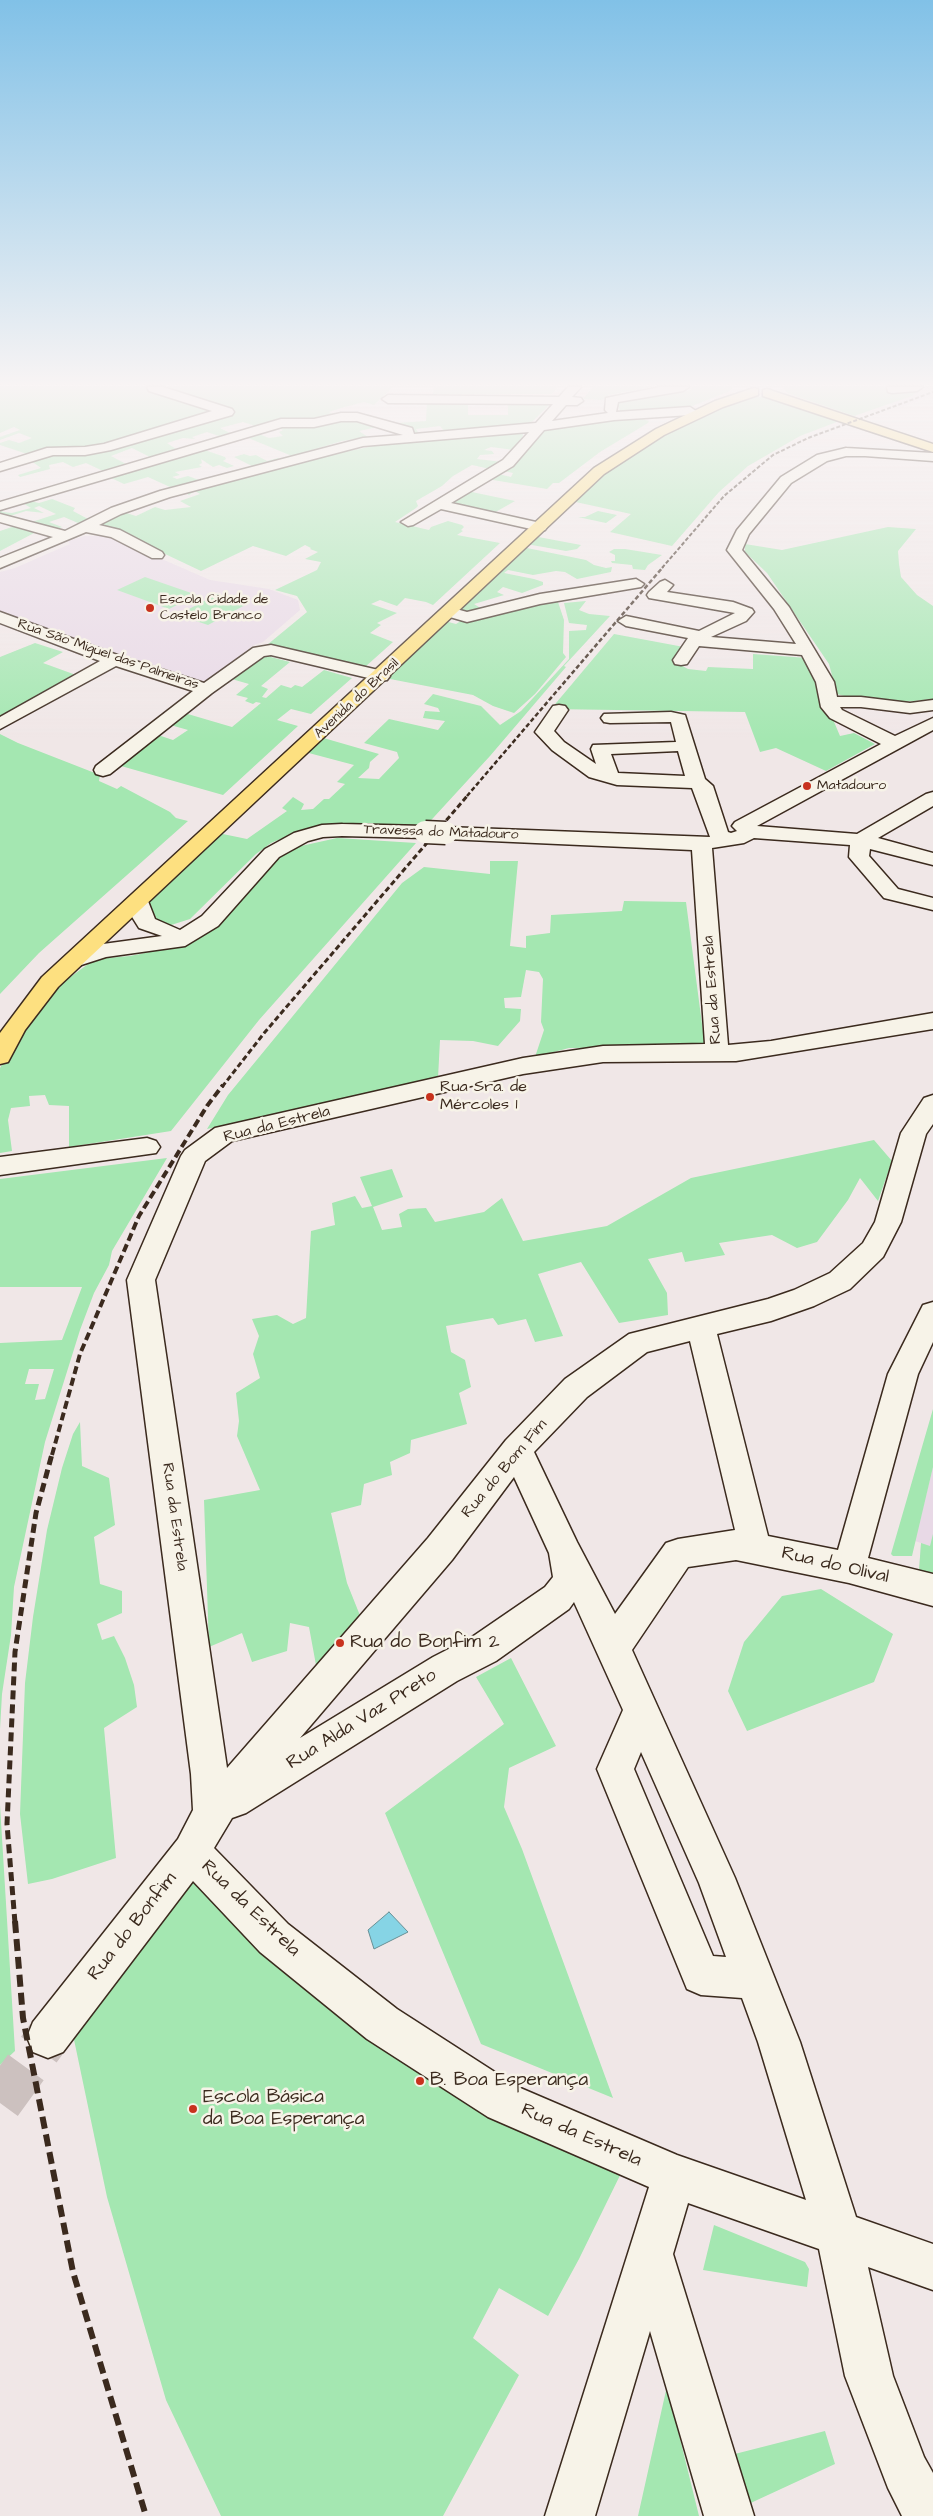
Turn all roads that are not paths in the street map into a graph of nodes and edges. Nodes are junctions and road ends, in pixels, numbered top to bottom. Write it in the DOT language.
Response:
graph roads {
  1 [pos="135,504"];
  2 [pos="439,504"];
  3 [pos="441,504"];
  4 [pos="556,504"];
  5 [pos="560,504"];
  6 [pos="765,504"];
  7 [pos="0,518"];
  8 [pos="408,522"];
  9 [pos="535,526"];
  10 [pos="84,527"];
  11 [pos="67,536"];
  12 [pos="157,555"];
  13 [pos="0,563"];
  14 [pos="636,584"];
  15 [pos="665,585"];
  16 [pos="449,612"];
  17 [pos="626,621"];
  18 [pos="4,622"];
  19 [pos="698,638"];
  20 [pos="808,650"];
  21 [pos="114,660"];
  22 [pos="681,660"];
  23 [pos="376,675"];
  24 [pos="206,689"];
  25 [pos="933,705"];
  26 [pos="830,707"];
  27 [pos="559,710"];
  28 [pos="610,718"];
  29 [pos="933,723"];
  30 [pos="0,724"];
  31 [pos="894,743"];
  32 [pos="673,747"];
  33 [pos="103,770"];
  34 [pos="610,777"];
  35 [pos="696,782"];
  36 [pos="933,798"];
  37 [pos="721,836"];
  38 [pos="861,840"];
  39 [pos="933,859"];
  40 [pos="139,900"];
  41 [pos="933,904"];
  42 [pos="102,926"];
  43 [pos="181,932"];
  44 [pos="143,946"];
  45 [pos="74,960"];
  46 [pos="933,1020"];
  47 [pos="0,1023"];
  48 [pos="717,1052"];
  49 [pos="0,1056"];
  50 [pos="933,1104"];
  51 [pos="147,1147"];
  52 [pos="0,1166"];
  53 [pos="933,1313"];
  54 [pos="701,1326"];
  55 [pos="518,1449"];
  56 [pos="745,1546"];
  57 [pos="565,1553"];
  58 [pos="849,1568"];
  59 [pos="933,1590"];
  60 [pos="513,1629"];
  61 [pos="613,1651"];
  62 [pos="640,1713"];
  63 [pos="212,1813"];
  64 [pos="191,1852"];
  65 [pos="754,1979"];
  66 [pos="48,2037"];
  67 [pos="674,2176"];
  68 [pos="839,2236"];
  69 [pos="650,2254"];
  70 [pos="933,2267"];
  71 [pos="570,2516"];
  72 [pos="729,2516"];
  73 [pos="929,2516"];
  1 -- 10 [label="street"];
  2 -- 8 [label="street"];
  3 -- 9 [label="street"];
  4 -- 9 [label="main road, Avenida do Brasil"];
  5 -- 9 [label="main road, Avenida do Brasil"];
  6 -- 20 [label="street"];
  7 -- 11 [label="street"];
  9 -- 16 [label="main road, Avenida do Brasil"];
  9 -- 23 [label="main road, Avenida do Brasil"];
  10 -- 11 [label="street"];
  10 -- 12 [label="street"];
  11 -- 13 [label="street"];
  14 -- 16 [label="street"];
  15 -- 19 [label="street"];
  16 -- 23 [label="main road, Avenida do Brasil"];
  17 -- 19 [label="street"];
  18 -- 21 [label="street, Rua São Miguel das Palmeiras"];
  19 -- 20 [label="street"];
  19 -- 22 [label="street"];
  20 -- 26 [label="street"];
  21 -- 24 [label="street, Rua São Miguel das Palmeiras"];
  21 -- 30 [label="street"];
  23 -- 24 [label="street, Rua São Miguel das Palmeiras"];
  23 -- 40 [label="main road, Avenida do Brasil"];
  23 -- 42 [label="main road, Avenida do Brasil"];
  24 -- 33 [label="street"];
  25 -- 26 [label="street"];
  26 -- 31 [label="street"];
  27 -- 34 [label="street"];
  28 -- 35 [label="street, Rua da Estrela"];
  29 -- 31 [label="street"];
  31 -- 37 [label="street"];
  32 -- 34 [label="street"];
  34 -- 35 [label="street"];
  35 -- 37 [label="street, Rua da Estrela"];
  36 -- 38 [label="street"];
  37 -- 38 [label="street, Travessa do Matadouro"];
  37 -- 43 [label="street, Travessa do Matadouro, bridge"];
  37 -- 48 [label="street, Rua da Estrela"];
  38 -- 39 [label="street, Travessa do Matadouro"];
  38 -- 41 [label="street"];
  40 -- 42 [label="main road, Avenida do Brasil"];
  40 -- 43 [label="street"];
  42 -- 43 [label="street"];
  42 -- 44 [label="street"];
  42 -- 45 [label="main road, Avenida do Brasil"];
  42 -- 47 [label="main road, Avenida do Brasil"];
  43 -- 44 [label="street, Travessa do Matadouro"];
  44 -- 45 [label="street, Travessa do Matadouro"];
  45 -- 49 [label="main road, Avenida do Brasil"];
  46 -- 48 [label="street"];
  48 -- 63 [label="street, Rua da Estrela"];
  50 -- 54 [label="street, Rua do Bom Fim"];
  51 -- 52 [label="street"];
  53 -- 58 [label="street"];
  54 -- 55 [label="street, Rua do Bom Fim"];
  54 -- 56 [label="street"];
  55 -- 57 [label="street"];
  55 -- 63 [label="street, Rua do Bom Fim"];
  56 -- 58 [label="street, Rua do Olival"];
  56 -- 61 [label="street"];
  57 -- 60 [label="street"];
  57 -- 61 [label="street"];
  58 -- 59 [label="street, Rua do Olival"];
  60 -- 61 [label="street"];
  60 -- 63 [label="street, Rua Alda Vaz Preto"];
  61 -- 62 [label="street"];
  62 -- 65 [label="street"];
  62 -- 65 [label="street"];
  63 -- 64 [label="street, Rua do Bonfim"];
  64 -- 66 [label="street, Rua do Bonfim"];
  64 -- 67 [label="street, Rua da Estrela"];
  65 -- 68 [label="street"];
  67 -- 68 [label="street, Rua da Estrela"];
  67 -- 69 [label="street"];
  68 -- 70 [label="street, Rua da Estrela"];
  68 -- 73 [label="street"];
  69 -- 71 [label="street"];
  69 -- 72 [label="street"];
}
